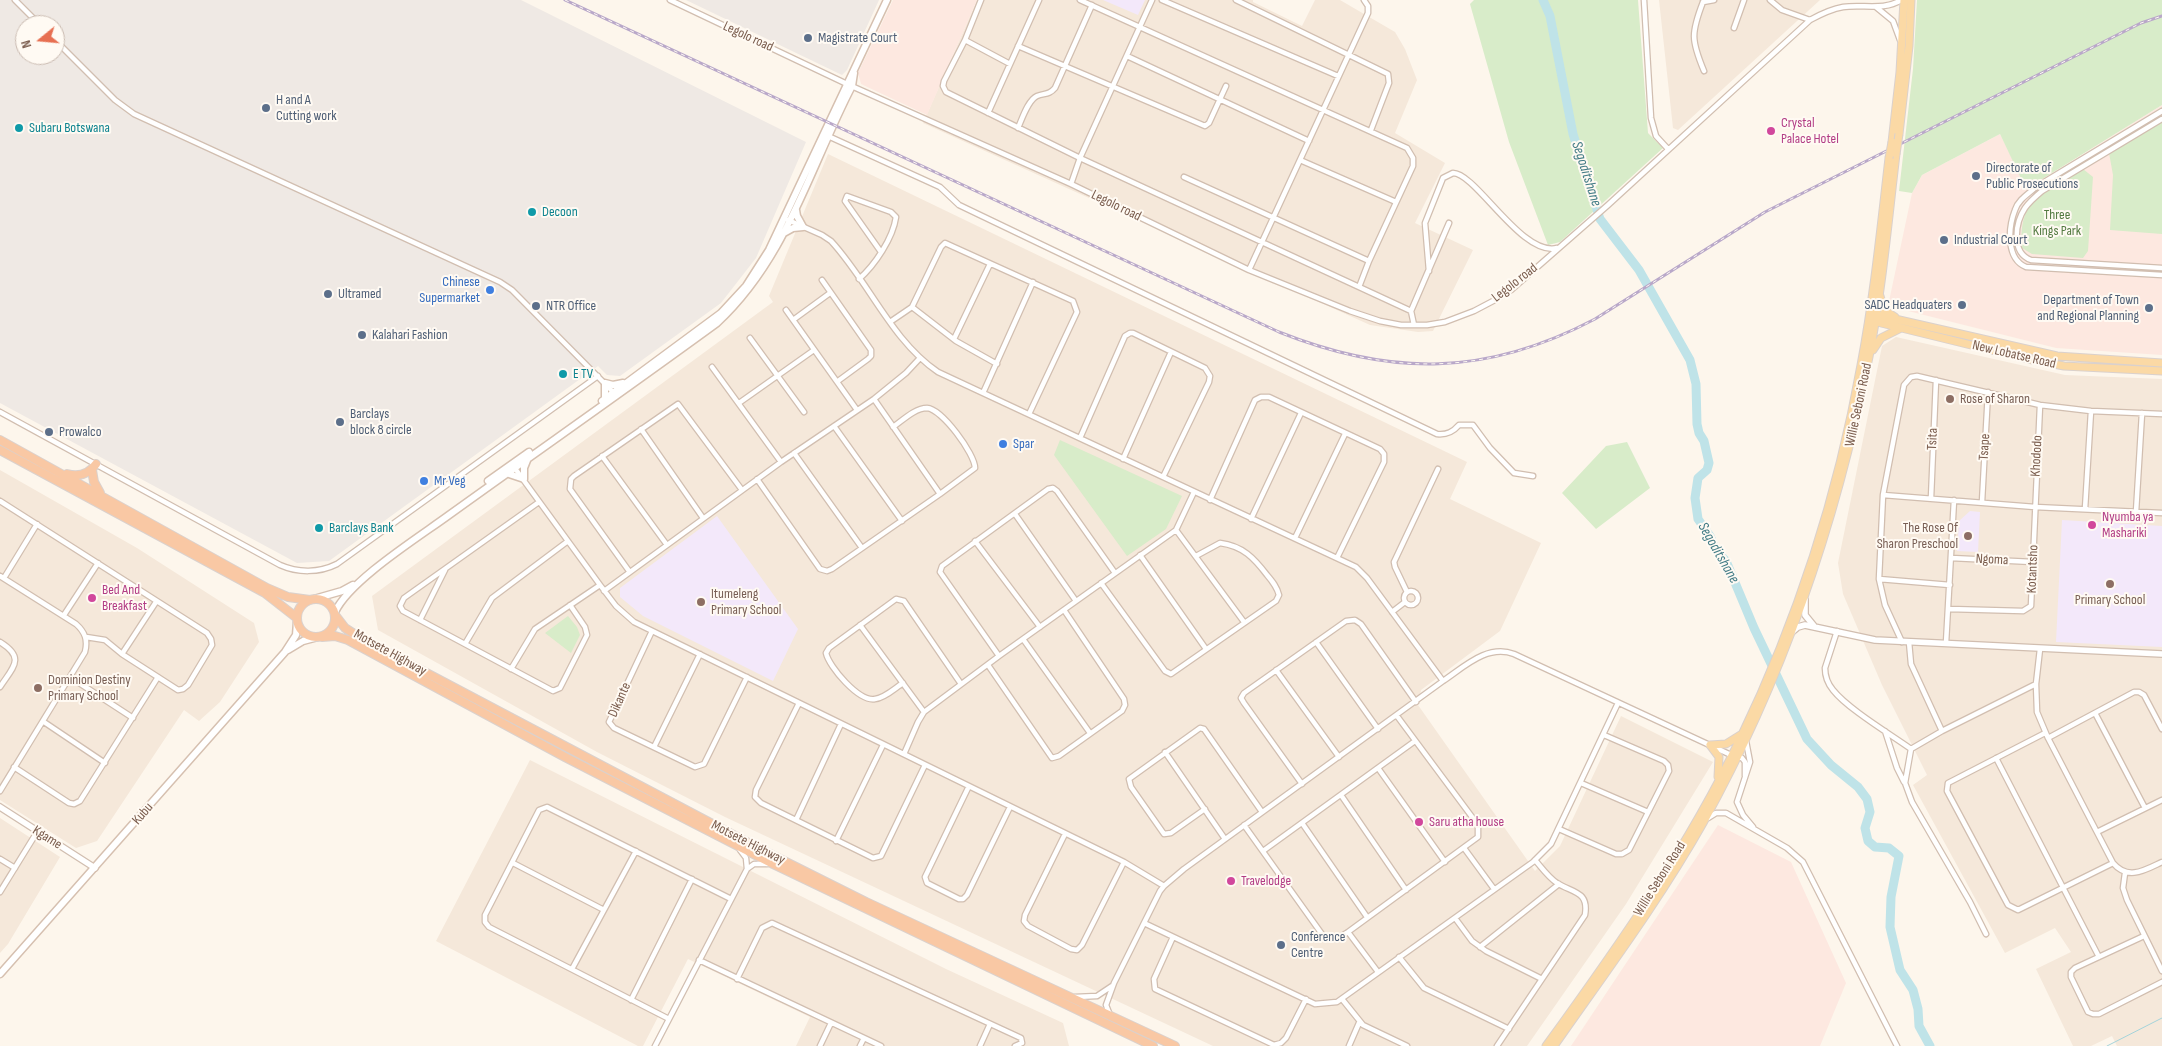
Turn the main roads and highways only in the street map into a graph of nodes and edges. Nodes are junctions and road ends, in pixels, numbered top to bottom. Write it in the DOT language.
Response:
graph roads {
  1 [pos="1902,0"];
  2 [pos="1911,0"];
  3 [pos="885,1"];
  4 [pos="849,85"];
  5 [pos="796,209"];
  6 [pos="787,220"];
  7 [pos="783,234"];
  8 [pos="1880,291"];
  9 [pos="1872,318"];
  10 [pos="1900,320"];
  11 [pos="715,321"];
  12 [pos="1901,328"];
  13 [pos="1869,358"];
  14 [pos="2162,358"];
  15 [pos="2148,362"];
  16 [pos="2162,363"];
  17 [pos="2162,371"];
  18 [pos="629,381"];
  19 [pos="615,394"];
  20 [pos="605,399"];
  21 [pos="0,440"];
  22 [pos="0,450"];
  23 [pos="528,457"];
  24 [pos="513,466"];
  25 [pos="56,470"];
  26 [pos="506,474"];
  27 [pos="102,495"];
  28 [pos="439,521"];
  29 [pos="357,584"];
  30 [pos="312,599"];
  31 [pos="335,613"];
  32 [pos="297,620"];
  33 [pos="320,637"];
  34 [pos="1783,647"];
  35 [pos="284,652"];
  36 [pos="1760,702"];
  37 [pos="1743,733"];
  38 [pos="1735,756"];
  39 [pos="1718,782"];
  40 [pos="0,974"];
  41 [pos="1153,1046"];
  42 [pos="1176,1046"];
  43 [pos="1546,1046"];
  44 [pos="1554,1046"];
  1 -- 9 [label="main road, Willie Seboni Road, bridge"];
  2 -- 8 [label="main road, Willie Seboni Road, bridge"];
  3 -- 4 [label="main road"];
  4 -- 5 [label="main road"];
  4 -- 6 [label="main road"];
  5 -- 6 [label="main road"];
  5 -- 7 [label="main road"];
  6 -- 7 [label="main road"];
  6 -- 11 [label="main road"];
  7 -- 11 [label="main road"];
  8 -- 9 [label="main road, Willie Seboni Road"];
  8 -- 10 [label="main road"];
  9 -- 10 [label="main road, New Lobatse Road"];
  9 -- 12 [label="main road, New Lobatse Road"];
  9 -- 13 [label="main road, Willie Seboni Road"];
  9 -- 34 [label="main road, Willie Seboni Road"];
  10 -- 15 [label="main road, New Lobatse Road"];
  11 -- 18 [label="main road"];
  11 -- 19 [label="main road"];
  12 -- 13 [label="main road"];
  12 -- 17 [label="main road, New Lobatse Road"];
  13 -- 34 [label="main road, Willie Seboni Road"];
  14 -- 15 [label="main road"];
  15 -- 16 [label="main road, New Lobatse Road"];
  18 -- 19 [label="main road"];
  18 -- 20 [label="main road"];
  19 -- 20 [label="main road"];
  19 -- 23 [label="main road"];
  20 -- 24 [label="main road"];
  21 -- 25 [label="highway"];
  22 -- 32 [label="highway"];
  23 -- 24 [label="main road"];
  23 -- 26 [label="main road"];
  24 -- 26 [label="main road"];
  24 -- 28 [label="main road"];
  25 -- 27 [label="highway"];
  25 -- 27 [label="highway"];
  26 -- 28 [label="main road"];
  27 -- 30 [label="highway"];
  28 -- 29 [label="main road"];
  29 -- 30 [label="main road"];
  29 -- 31 [label="main road"];
  30 -- 31 [label="highway"];
  30 -- 32 [label="highway"];
  31 -- 33 [label="highway"];
  31 -- 42 [label="highway, Motsete Highway"];
  32 -- 33 [label="highway"];
  32 -- 35 [label="main road, Kubu"];
  33 -- 35 [label="main road, Kubu"];
  33 -- 41 [label="highway, Motsete Highway"];
  34 -- 36 [label="main road"];
  35 -- 40 [label="main road, Kubu"];
  36 -- 37 [label="main road, Willie Seboni Road"];
  36 -- 38 [label="main road, Willie Seboni Road"];
  37 -- 38 [label="main road, Willie Seboni Road"];
  37 -- 39 [label="main road"];
  38 -- 39 [label="main road, Willie Seboni Road"];
  38 -- 44 [label="main road, Willie Seboni Road"];
  39 -- 43 [label="main road, Willie Seboni Road"];
}
